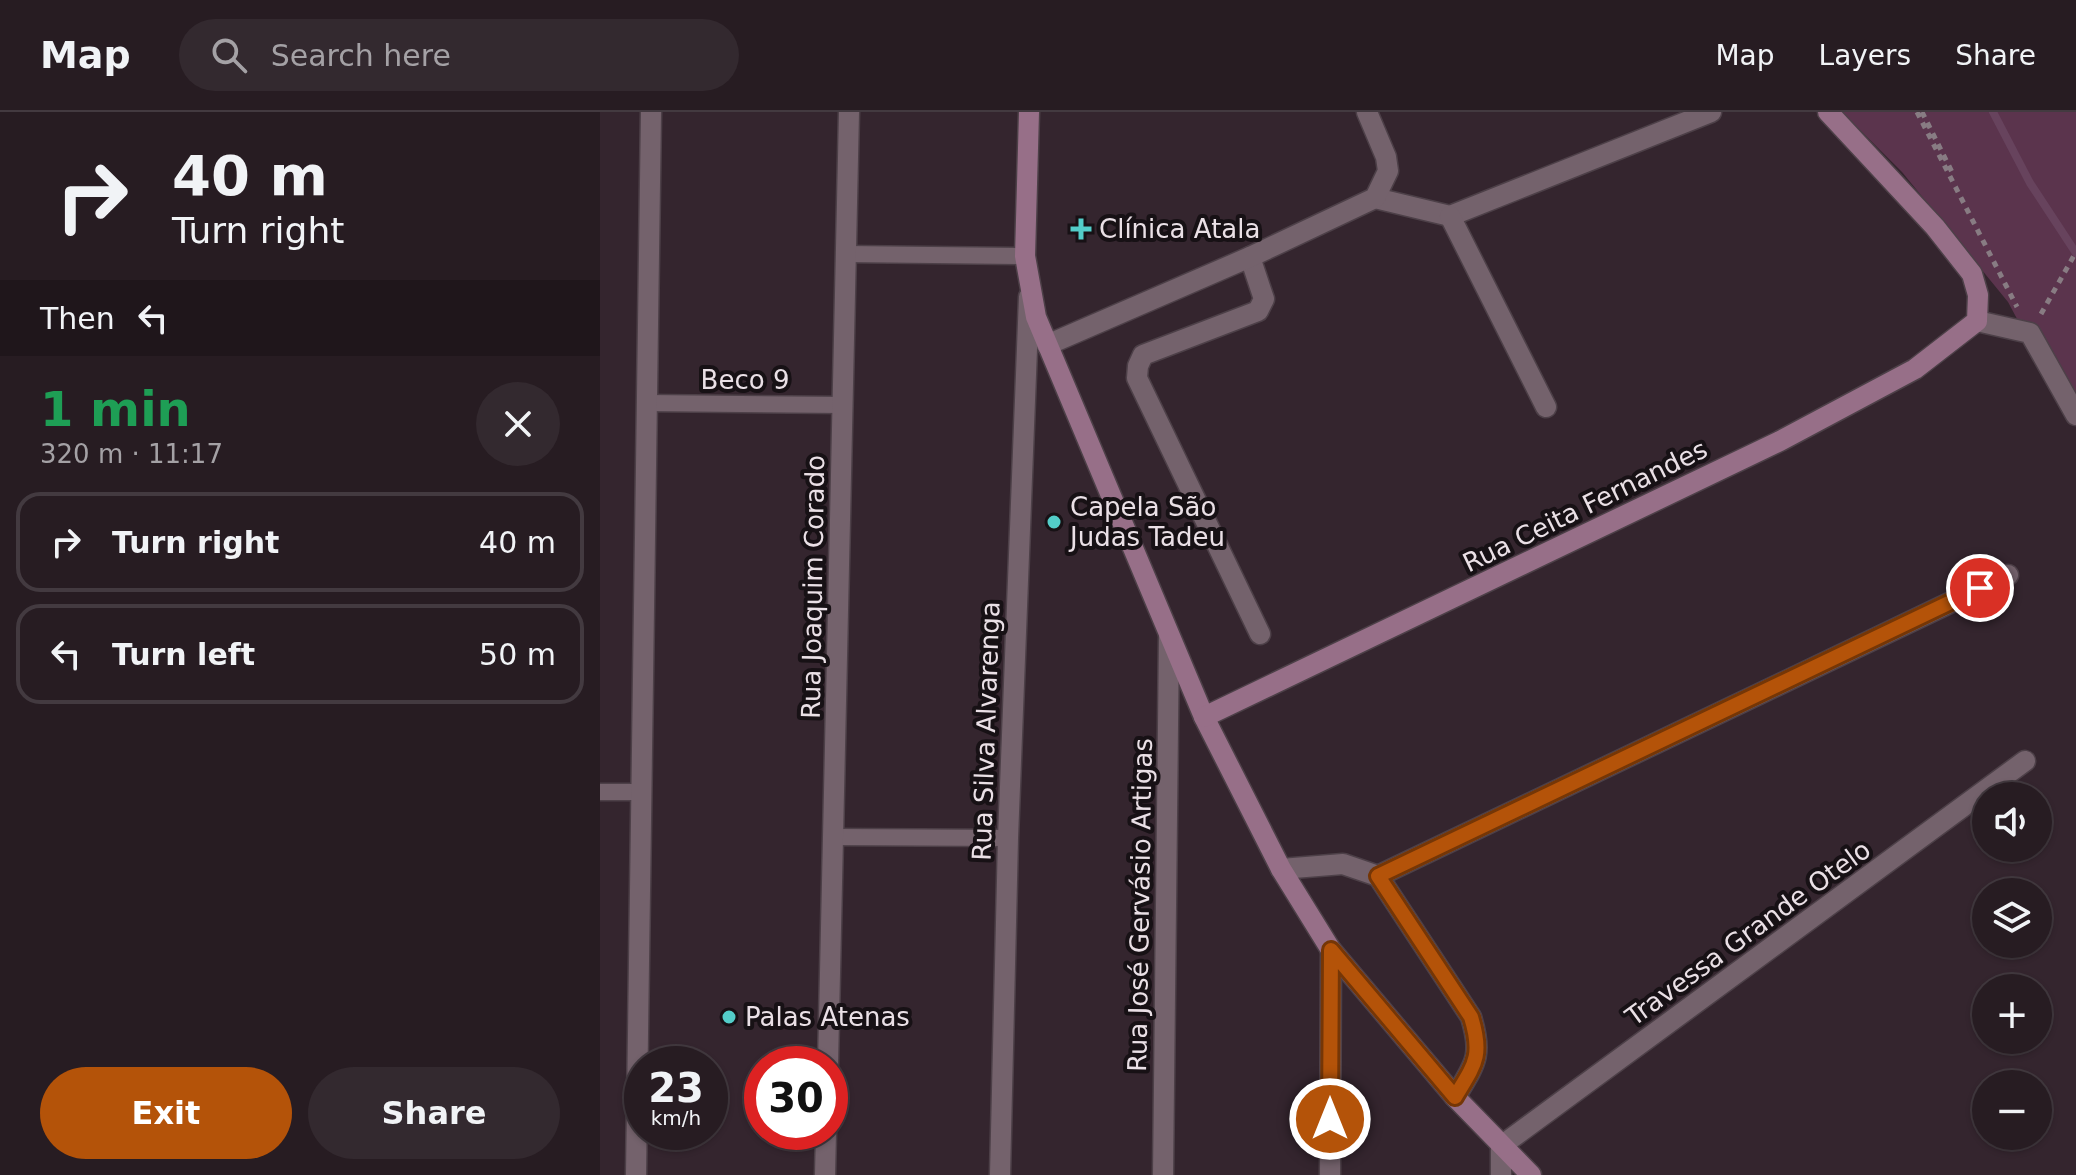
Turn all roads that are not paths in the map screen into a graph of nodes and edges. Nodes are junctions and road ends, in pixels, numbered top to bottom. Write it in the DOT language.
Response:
graph roads {
  1 [pos="651,112"];
  2 [pos="849,112"];
  3 [pos="1029,112"];
  4 [pos="1367,112"];
  5 [pos="1711,112"];
  6 [pos="1828,112"];
  7 [pos="1375,198"];
  8 [pos="1450,216"];
  9 [pos="846,254"];
  10 [pos="1025,256"];
  11 [pos="1250,257"];
  12 [pos="1029,289"];
  13 [pos="1977,321"];
  14 [pos="1047,345"];
  15 [pos="647,403"];
  16 [pos="843,405"];
  17 [pos="1546,407"];
  18 [pos="2076,415"];
  19 [pos="2008,575"];
  20 [pos="1260,634"];
  21 [pos="1169,636"];
  22 [pos="1204,717"];
  23 [pos="2025,761"];
  24 [pos="600,792"];
  25 [pos="641,792"];
  26 [pos="833,837"];
  27 [pos="1008,838"];
  28 [pos="1281,869"];
  29 [pos="1378,876"];
  30 [pos="1331,950"];
  31 [pos="828,1046"];
  32 [pos="1455,1097"];
  33 [pos="1501,1146"];
  34 [pos="826,1150"];
  35 [pos="636,1175"];
  36 [pos="825,1175"];
  37 [pos="1000,1175"];
  38 [pos="1163,1175"];
  39 [pos="1330,1175"];
  40 [pos="1501,1175"];
  41 [pos="1531,1175"];
  1 -- 15 [label="street"];
  2 -- 9 [label="street, Rua Joaquim Corado"];
  3 -- 10 [label="main road"];
  4 -- 7 [label="street"];
  5 -- 8 [label="street"];
  6 -- 13 [label="main road"];
  7 -- 8 [label="street"];
  7 -- 11 [label="street"];
  8 -- 17 [label="street"];
  9 -- 10 [label="lane"];
  9 -- 16 [label="street, Rua Joaquim Corado"];
  10 -- 12 [label="main road"];
  11 -- 14 [label="street"];
  11 -- 20 [label="street"];
  12 -- 14 [label="main road"];
  12 -- 27 [label="street, Rua Silva Alvarenga"];
  13 -- 18 [label="street"];
  13 -- 22 [label="main road, Rua Ceita Fernandes"];
  14 -- 21 [label="main road"];
  15 -- 16 [label="lane, Beco 9"];
  15 -- 25 [label="street"];
  16 -- 26 [label="street, Rua Joaquim Corado"];
  19 -- 29 [label="street"];
  21 -- 22 [label="main road"];
  21 -- 38 [label="street, Rua José Gervásio Artigas"];
  22 -- 28 [label="main road"];
  23 -- 33 [label="street, Travessa Grande Otelo"];
  24 -- 25 [label="lane"];
  25 -- 35 [label="street"];
  26 -- 27 [label="lane"];
  26 -- 31 [label="street, Rua Joaquim Corado"];
  27 -- 37 [label="street, Rua Silva Alvarenga"];
  28 -- 29 [label="street"];
  28 -- 30 [label="main road"];
  29 -- 32 [label="street"];
  30 -- 32 [label="main road"];
  30 -- 39 [label="street"];
  32 -- 33 [label="main road"];
  33 -- 40 [label="street"];
  33 -- 41 [label="main road"];
  34 -- 36 [label="street"];
}
